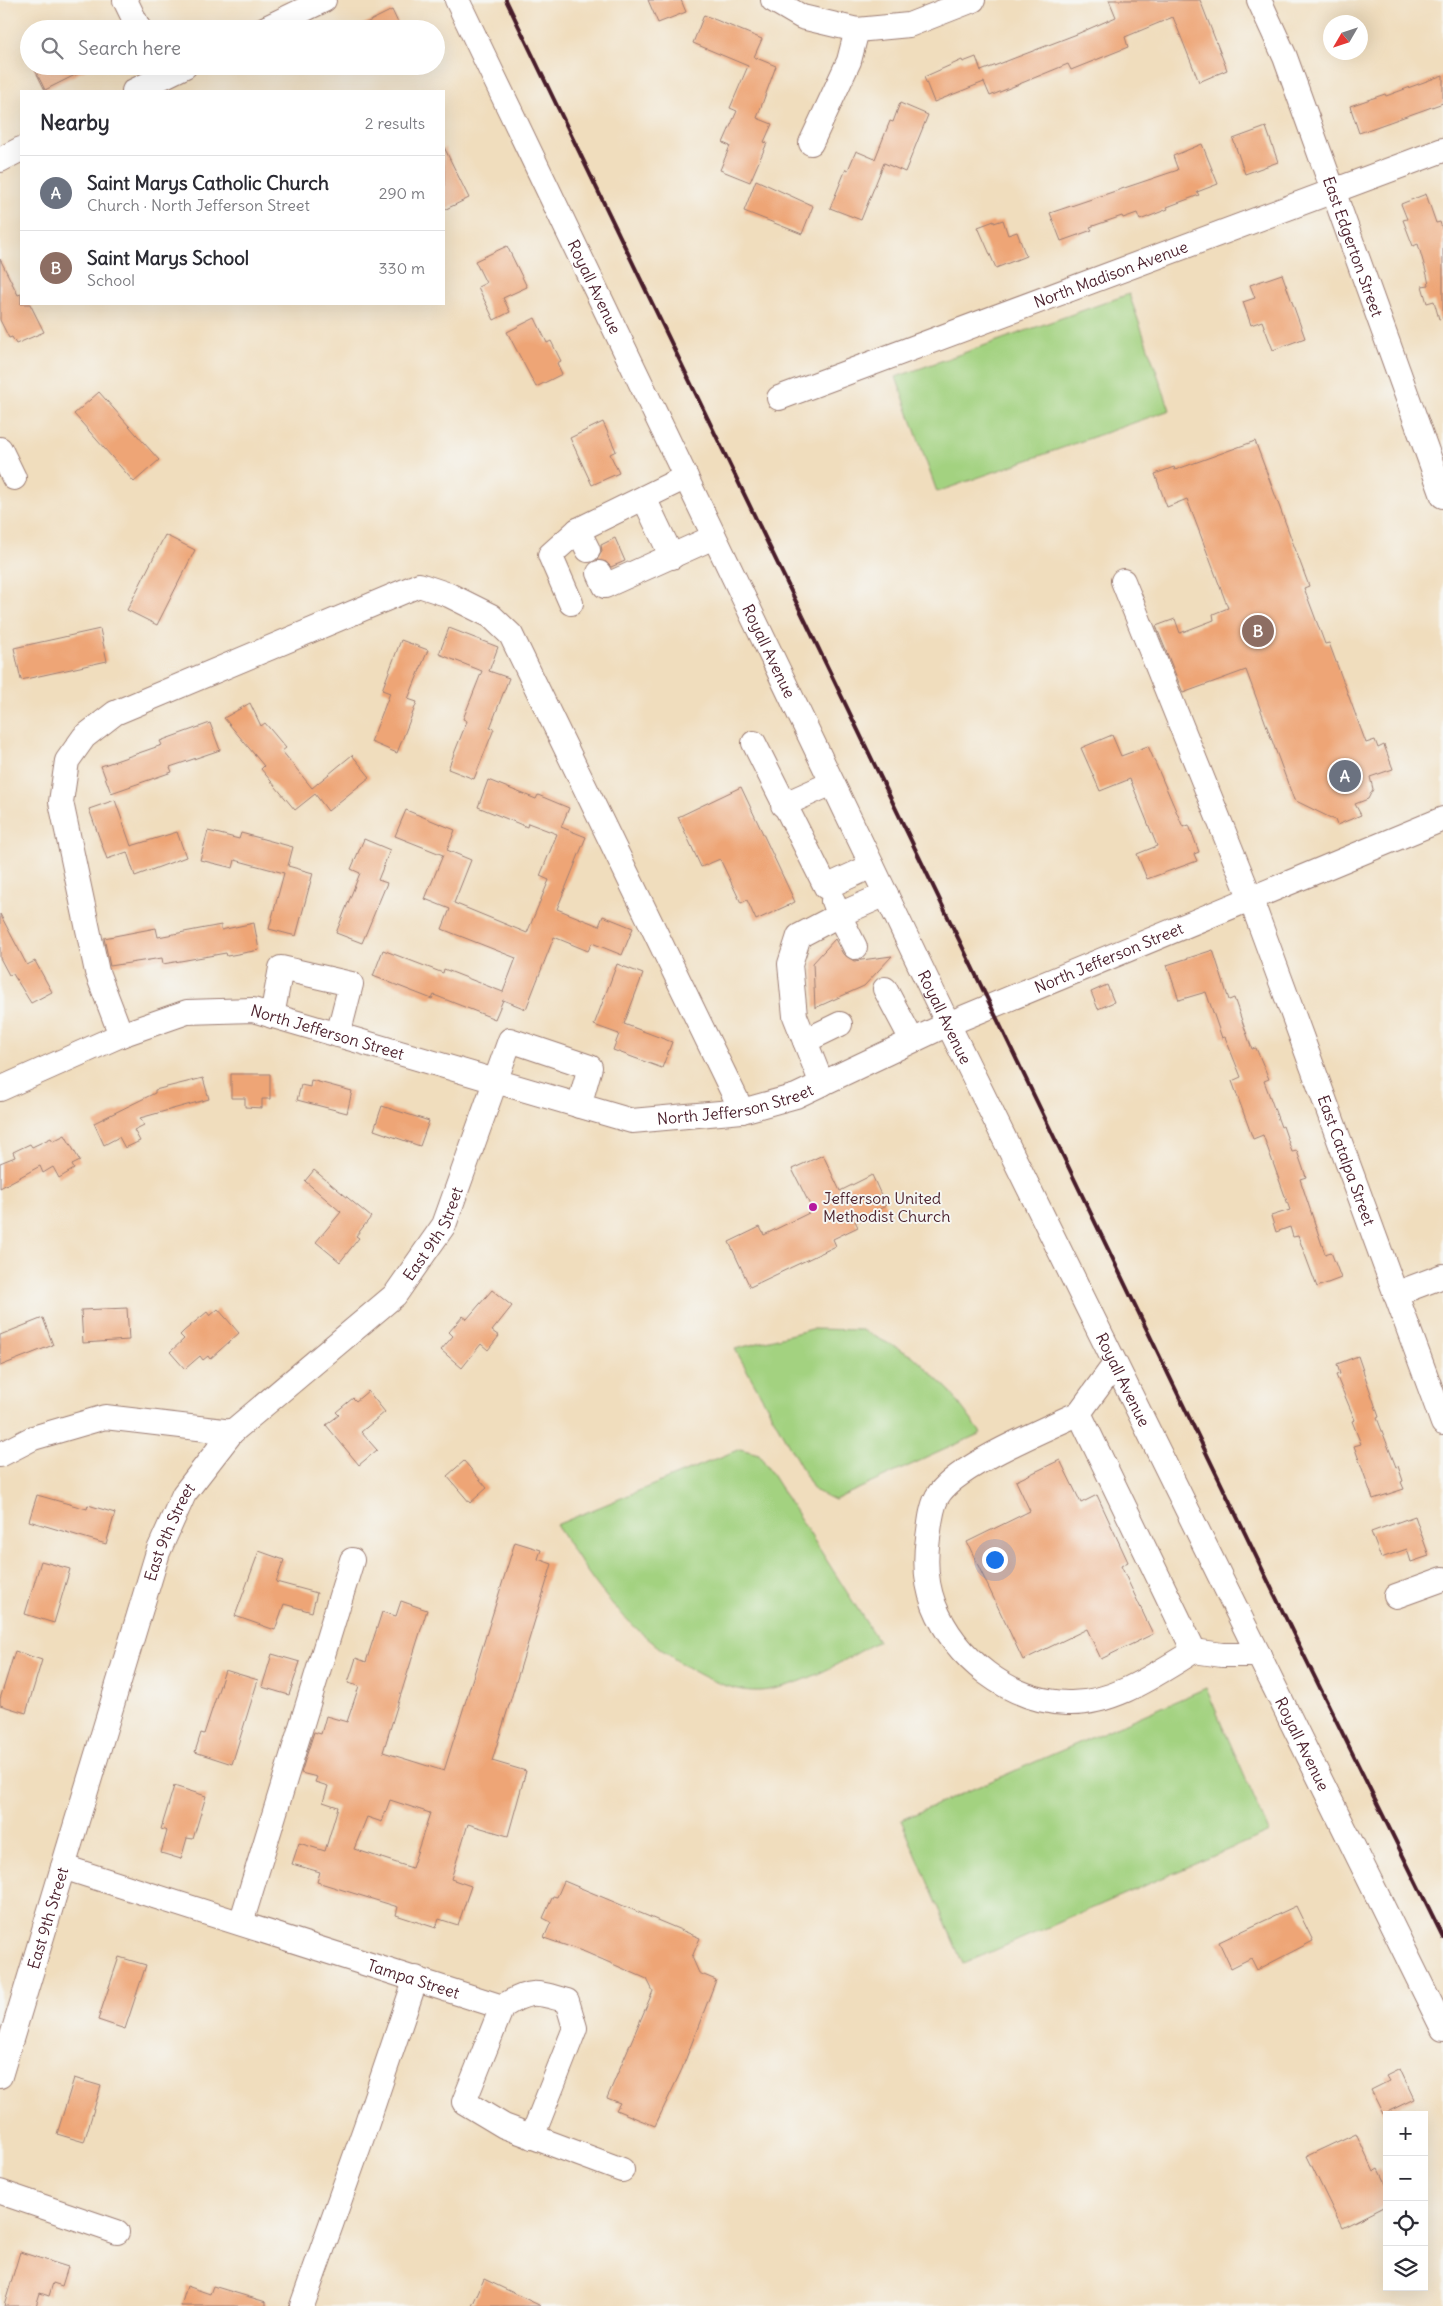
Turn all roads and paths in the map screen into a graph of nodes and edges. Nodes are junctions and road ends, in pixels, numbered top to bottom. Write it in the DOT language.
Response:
graph roads {
  1 [pos="125,0"];
  2 [pos="324,0"];
  3 [pos="457,0"];
  4 [pos="773,0"];
  5 [pos="973,0"];
  6 [pos="1259,0"];
  7 [pos="135,20"];
  8 [pos="283,20"];
  9 [pos="856,30"];
  10 [pos="155,75"];
  11 [pos="135,90"];
  12 [pos="811,143"];
  13 [pos="20,150"];
  14 [pos="1443,150"];
  15 [pos="0,160"];
  16 [pos="1332,190"];
  17 [pos="779,398"];
  18 [pos="0,449"];
  19 [pos="686,477"];
  20 [pos="14,478"];
  21 [pos="1443,496"];
  22 [pos="644,498"];
  23 [pos="714,537"];
  24 [pos="672,556"];
  25 [pos="599,573"];
  26 [pos="1123,581"];
  27 [pos="571,603"];
  28 [pos="754,743"];
  29 [pos="832,783"];
  30 [pos="783,805"];
  31 [pos="1443,819"];
  32 [pos="872,866"];
  33 [pos="826,887"];
  34 [pos="886,894"];
  35 [pos="1250,897"];
  36 [pos="840,915"];
  37 [pos="855,947"];
  38 [pos="885,989"];
  39 [pos="272,1016"];
  40 [pos="840,1024"];
  41 [pos="948,1024"];
  42 [pos="121,1034"];
  43 [pos="338,1035"];
  44 [pos="912,1040"];
  45 [pos="805,1041"];
  46 [pos="496,1081"];
  47 [pos="822,1084"];
  48 [pos="1,1085"];
  49 [pos="580,1106"];
  50 [pos="742,1112"];
  51 [pos="1443,1276"];
  52 [pos="1395,1294"];
  53 [pos="1115,1364"];
  54 [pos="1079,1413"];
  55 [pos="1443,1423"];
  56 [pos="232,1432"];
  57 [pos="0,1455"];
  58 [pos="352,1560"];
  59 [pos="1443,1579"];
  60 [pos="1396,1596"];
  61 [pos="1194,1651"];
  62 [pos="1259,1655"];
  63 [pos="63,1867"];
  64 [pos="241,1923"];
  65 [pos="416,1978"];
  66 [pos="502,2008"];
  67 [pos="1441,2022"];
  68 [pos="0,2076"];
  69 [pos="532,2137"];
  70 [pos="622,2170"];
  71 [pos="0,2192"];
  72 [pos="117,2232"];
  73 [pos="302,2306"];
  1 -- 7 [label="street"];
  2 -- 8 [label="street"];
  3 -- 19 [label="street, Royall Avenue"];
  4 -- 9 [label="street"];
  5 -- 9 [label="street"];
  6 -- 16 [label="street, East Edgerton Street"];
  9 -- 12 [label="street"];
  10 -- 11 [label="street"];
  13 -- 15 [label="street"];
  14 -- 16 [label="street, North Madison Avenue"];
  16 -- 17 [label="street, North Madison Avenue"];
  16 -- 21 [label="street, East Edgerton Street"];
  18 -- 20 [label="street"];
  19 -- 22 [label="street"];
  19 -- 23 [label="street, Royall Avenue"];
  22 -- 24 [label="street"];
  22 -- 27 [label="street"];
  23 -- 24 [label="street"];
  23 -- 29 [label="street, Royall Avenue"];
  24 -- 25 [label="street"];
  26 -- 35 [label="street, East Catalpa Street"];
  28 -- 30 [label="street"];
  29 -- 30 [label="street"];
  29 -- 32 [label="street, Royall Avenue"];
  30 -- 33 [label="street"];
  31 -- 35 [label="street, North Jefferson Street"];
  32 -- 33 [label="street"];
  32 -- 34 [label="street, Royall Avenue"];
  33 -- 36 [label="street"];
  34 -- 36 [label="street"];
  34 -- 41 [label="street, Royall Avenue"];
  35 -- 41 [label="street, North Jefferson Street"];
  35 -- 52 [label="street, East Catalpa Street"];
  36 -- 37 [label="street"];
  36 -- 45 [label="street"];
  38 -- 44 [label="street"];
  39 -- 42 [label="street, North Jefferson Street"];
  39 -- 43 [label="street, North Jefferson Street"];
  39 -- 43 [label="street"];
  40 -- 45 [label="street"];
  41 -- 44 [label="street, North Jefferson Street"];
  41 -- 53 [label="street, Royall Avenue"];
  42 -- 48 [label="street, North Jefferson Street"];
  42 -- 50 [label="street"];
  43 -- 46 [label="street, North Jefferson Street"];
  44 -- 47 [label="street, North Jefferson Street"];
  45 -- 47 [label="street"];
  46 -- 49 [label="street, North Jefferson Street"];
  46 -- 49 [label="street, East 9th Street"];
  46 -- 56 [label="street, East 9th Street"];
  47 -- 50 [label="street, North Jefferson Street"];
  49 -- 50 [label="street, North Jefferson Street"];
  51 -- 52 [label="street"];
  52 -- 55 [label="street, East Catalpa Street"];
  53 -- 54 [label="street"];
  53 -- 62 [label="street, Royall Avenue"];
  54 -- 61 [label="street"];
  54 -- 61 [label="street"];
  56 -- 57 [label="street"];
  56 -- 63 [label="street, East 9th Street"];
  58 -- 64 [label="street"];
  59 -- 60 [label="street"];
  61 -- 62 [label="street"];
  62 -- 67 [label="street, Royall Avenue"];
  63 -- 64 [label="street, Tampa Street"];
  63 -- 68 [label="street, East 9th Street"];
  64 -- 65 [label="street, Tampa Street"];
  65 -- 66 [label="street, Tampa Street"];
  65 -- 73 [label="street"];
  66 -- 69 [label="street"];
  66 -- 69 [label="street"];
  69 -- 70 [label="street"];
  71 -- 72 [label="street"];
}
